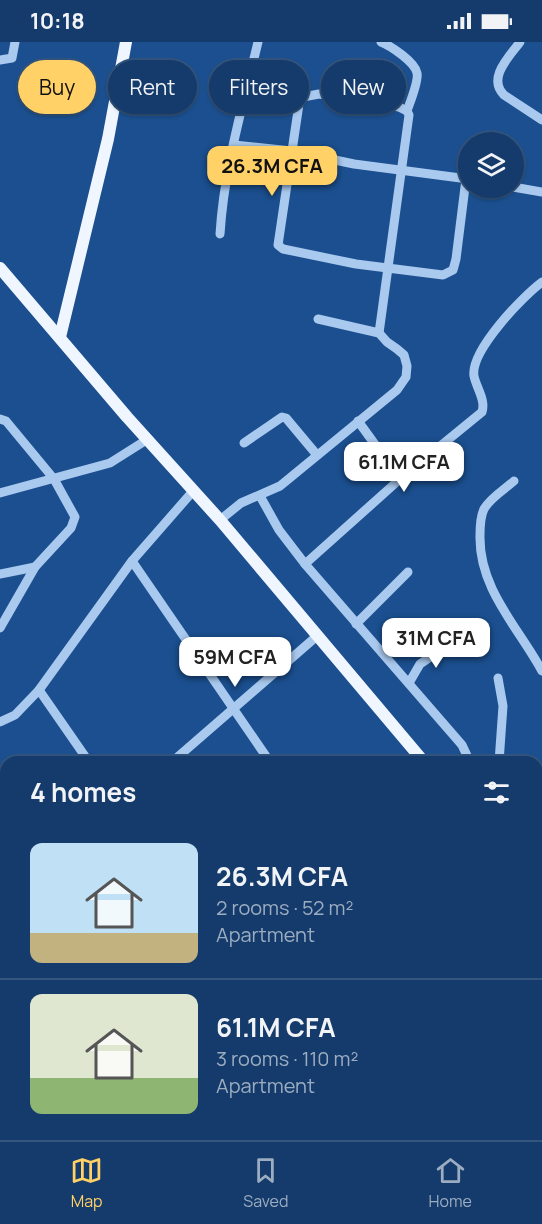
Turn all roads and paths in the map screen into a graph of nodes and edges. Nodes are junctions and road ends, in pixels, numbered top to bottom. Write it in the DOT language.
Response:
graph roads {
  1 [pos="15,42"];
  2 [pos="126,42"];
  3 [pos="258,42"];
  4 [pos="381,42"];
  5 [pos="520,42"];
  6 [pos="392,44"];
  7 [pos="0,60"];
  8 [pos="407,111"];
  9 [pos="542,120"];
  10 [pos="234,146"];
  11 [pos="292,152"];
  12 [pos="400,169"];
  13 [pos="458,178"];
  14 [pos="524,189"];
  15 [pos="542,192"];
  16 [pos="465,198"];
  17 [pos="220,234"];
  18 [pos="0,268"];
  19 [pos="389,268"];
  20 [pos="542,282"];
  21 [pos="318,319"];
  22 [pos="379,333"];
  23 [pos="60,337"];
  24 [pos="0,419"];
  25 [pos="358,421"];
  26 [pos="148,439"];
  27 [pos="244,443"];
  28 [pos="317,455"];
  29 [pos="54,479"];
  30 [pos="400,479"];
  31 [pos="514,481"];
  32 [pos="194,490"];
  33 [pos="0,493"];
  34 [pos="260,496"];
  35 [pos="220,519"];
  36 [pos="132,561"];
  37 [pos="305,564"];
  38 [pos="35,567"];
  39 [pos="408,572"];
  40 [pos="0,574"];
  41 [pos="356,624"];
  42 [pos="0,628"];
  43 [pos="317,636"];
  44 [pos="451,643"];
  45 [pos="542,671"];
  46 [pos="498,678"];
  47 [pos="409,683"];
  48 [pos="39,690"];
  49 [pos="232,709"];
  50 [pos="0,722"];
  51 [pos="85,756"];
  52 [pos="178,756"];
  53 [pos="266,756"];
  54 [pos="419,756"];
  55 [pos="467,756"];
  56 [pos="499,756"];
  1 -- 7 [label="street"];
  2 -- 23 [label="main road"];
  3 -- 10 [label="street"];
  4 -- 6 [label="street"];
  5 -- 9 [label="street"];
  6 -- 8 [label="street"];
  8 -- 11 [label="street"];
  8 -- 12 [label="street"];
  10 -- 11 [label="street"];
  10 -- 17 [label="street"];
  11 -- 12 [label="street"];
  11 -- 19 [label="street"];
  12 -- 13 [label="street"];
  12 -- 19 [label="street"];
  14 -- 15 [label="street"];
  16 -- 19 [label="street"];
  18 -- 23 [label="main road"];
  19 -- 22 [label="street"];
  20 -- 30 [label="street"];
  21 -- 22 [label="street"];
  22 -- 25 [label="street"];
  23 -- 26 [label="main road"];
  24 -- 29 [label="street"];
  25 -- 28 [label="street"];
  25 -- 30 [label="street"];
  26 -- 29 [label="street"];
  26 -- 32 [label="main road"];
  27 -- 28 [label="street"];
  28 -- 34 [label="street"];
  29 -- 33 [label="street"];
  29 -- 38 [label="street"];
  30 -- 37 [label="street"];
  31 -- 45 [label="street"];
  32 -- 35 [label="main road"];
  32 -- 36 [label="street"];
  34 -- 35 [label="street"];
  34 -- 37 [label="street"];
  35 -- 43 [label="main road"];
  36 -- 48 [label="street"];
  36 -- 49 [label="street"];
  37 -- 41 [label="street"];
  38 -- 40 [label="street"];
  38 -- 42 [label="street"];
  39 -- 41 [label="street"];
  41 -- 47 [label="street"];
  43 -- 49 [label="street"];
  43 -- 54 [label="main road"];
  44 -- 47 [label="street"];
  46 -- 56 [label="street"];
  47 -- 55 [label="street"];
  48 -- 50 [label="street"];
  48 -- 51 [label="street"];
  49 -- 52 [label="street"];
  49 -- 53 [label="street"];
}
